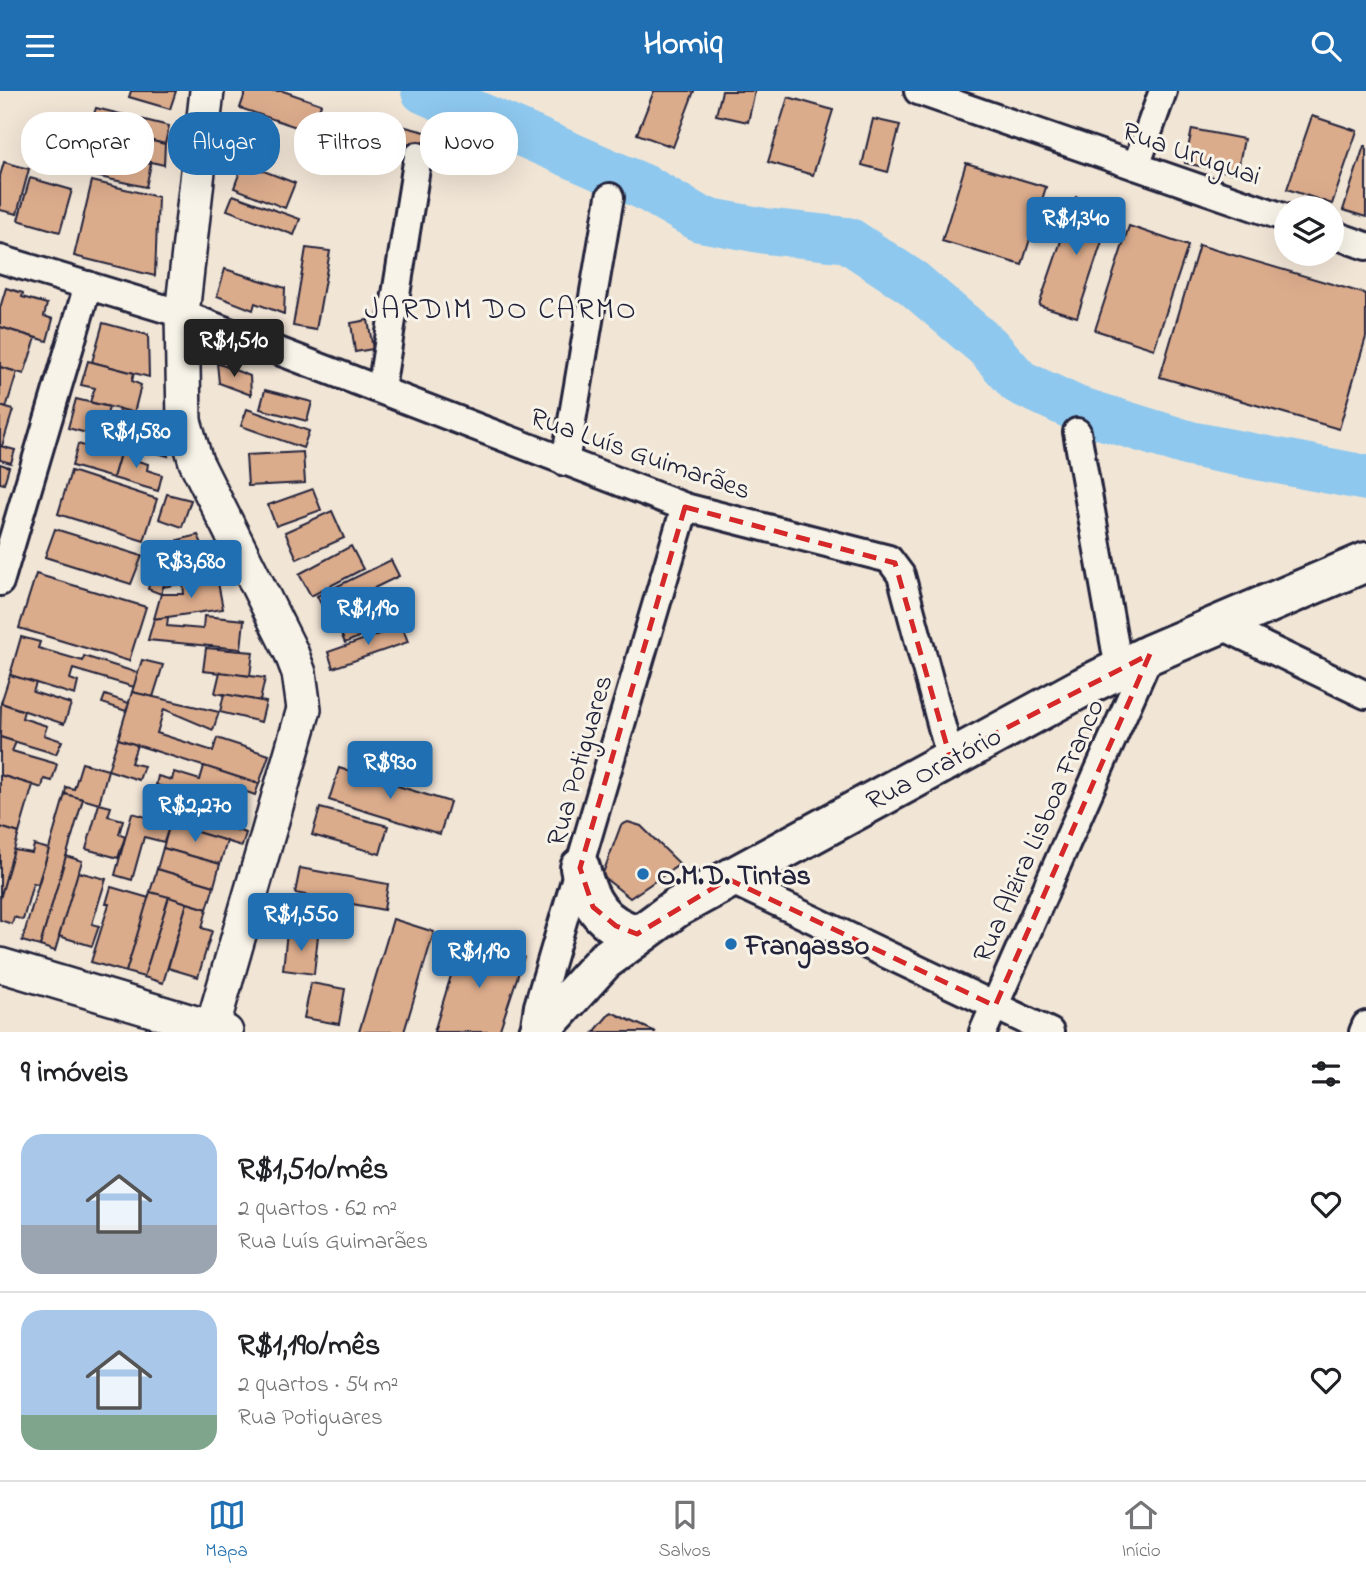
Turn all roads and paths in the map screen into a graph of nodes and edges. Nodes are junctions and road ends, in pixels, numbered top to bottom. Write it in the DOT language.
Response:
graph roads {
  1 [pos="207,91"];
  2 [pos="918,91"];
  3 [pos="1163,91"];
  4 [pos="418,156"];
  5 [pos="1136,166"];
  6 [pos="610,197"];
  7 [pos="1274,214"];
  8 [pos="1344,238"];
  9 [pos="1366,246"];
  10 [pos="0,259"];
  11 [pos="88,285"];
  12 [pos="182,314"];
  13 [pos="381,389"];
  14 [pos="1077,432"];
  15 [pos="565,462"];
  16 [pos="685,507"];
  17 [pos="1366,562"];
  18 [pos="0,582"];
  19 [pos="1218,624"];
  20 [pos="1135,661"];
  21 [pos="1366,695"];
  22 [pos="950,757"];
  23 [pos="580,868"];
  24 [pos="728,879"];
  25 [pos="637,934"];
  26 [pos="0,965"];
  27 [pos="995,1006"];
  28 [pos="1366,1025"];
  29 [pos="216,1031"];
  30 [pos="536,1032"];
  31 [pos="983,1032"];
  32 [pos="1050,1032"];
  33 [pos="1363,1032"];
  1 -- 12 [label="street"];
  2 -- 5 [label="street, Rua Uruguai"];
  3 -- 5 [label="street"];
  4 -- 13 [label="street"];
  5 -- 7 [label="street, Rua Uruguai"];
  6 -- 15 [label="street"];
  8 -- 9 [label="street"];
  10 -- 11 [label="street, Rua Luís Guimarães"];
  11 -- 12 [label="street, Rua Luís Guimarães"];
  11 -- 18 [label="street"];
  12 -- 13 [label="street, Rua Luís Guimarães"];
  12 -- 29 [label="street"];
  13 -- 15 [label="street, Rua Luís Guimarães"];
  14 -- 20 [label="street"];
  15 -- 16 [label="street, Rua Luís Guimarães"];
  16 -- 22 [label="street, Rua Luís Guimarães"];
  16 -- 23 [label="street, Rua Potiguares"];
  17 -- 19 [label="main road, Rua Oratório"];
  19 -- 20 [label="main road, Rua Oratório"];
  19 -- 21 [label="street"];
  20 -- 22 [label="main road, Rua Oratório"];
  20 -- 27 [label="street, Rua Alzira Lisboa Franco"];
  22 -- 24 [label="main road, Rua Oratório"];
  23 -- 25 [label="main road"];
  23 -- 30 [label="street, Rua Potiguares"];
  24 -- 25 [label="main road, Rua Oratório"];
  24 -- 27 [label="street"];
  25 -- 30 [label="main road, Rua Oratório"];
  26 -- 29 [label="street"];
  27 -- 31 [label="street, Rua Alzira Lisboa Franco"];
  27 -- 32 [label="street"];
  28 -- 33 [label="street"];
}
